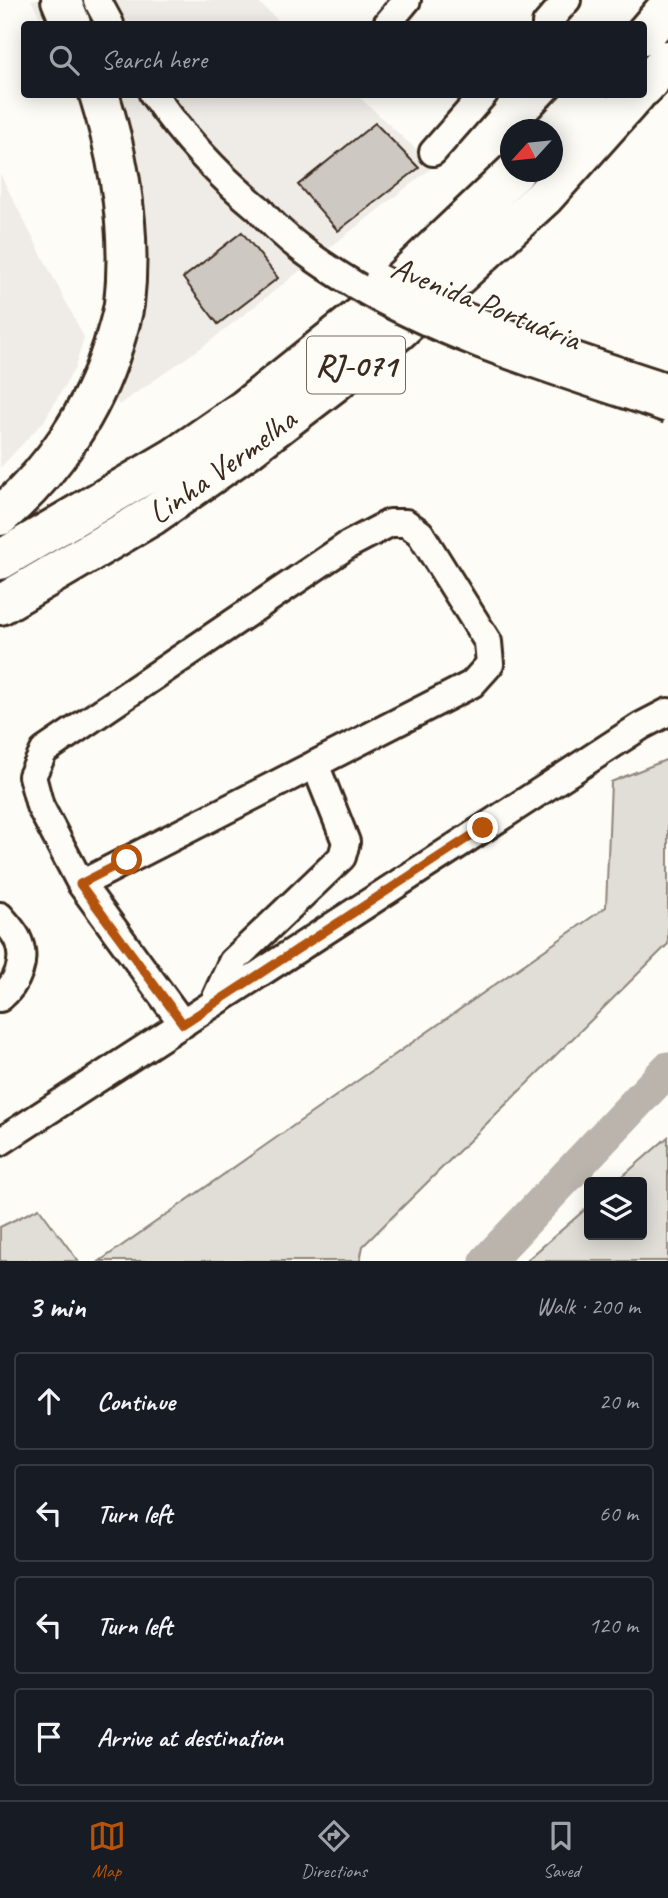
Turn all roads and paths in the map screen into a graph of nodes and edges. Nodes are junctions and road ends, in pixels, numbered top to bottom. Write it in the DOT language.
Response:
graph roads {
  1 [pos="61,0"];
  2 [pos="97,0"];
  3 [pos="407,0"];
  4 [pos="567,0"];
  5 [pos="668,7"];
  6 [pos="70,21"];
  7 [pos="108,21"];
  8 [pos="390,21"];
  9 [pos="548,21"];
  10 [pos="647,31"];
  11 [pos="668,60"];
  12 [pos="647,83"];
  13 [pos="100,98"];
  14 [pos="156,98"];
  15 [pos="480,98"];
  16 [pos="585,98"];
  17 [pos="632,98"];
  18 [pos="563,121"];
  19 [pos="433,152"];
  20 [pos="504,182"];
  21 [pos="259,209"];
  22 [pos="668,387"];
  23 [pos="668,409"];
  24 [pos="0,516"];
  25 [pos="0,560"];
  26 [pos="0,605"];
  27 [pos="668,712"];
  28 [pos="315,764"];
  29 [pos="80,884"];
  30 [pos="0,916"];
  31 [pos="0,998"];
  32 [pos="213,1004"];
  33 [pos="183,1024"];
  34 [pos="0,1142"];
  1 -- 6 [label="highway"];
  2 -- 7 [label="street"];
  3 -- 8 [label="street"];
  4 -- 9 [label="street"];
  5 -- 10 [label="highway"];
  11 -- 12 [label="highway"];
  13 -- 24 [label="highway"];
  14 -- 21 [label="street, Avenida Portuária"];
  15 -- 19 [label="street"];
  16 -- 18 [label="highway"];
  17 -- 26 [label="highway, Linha Vermelha / RJ-071"];
  20 -- 25 [label="highway, Linha Vermelha / RJ-071"];
  21 -- 22 [label="street, Avenida Portuária, bridge"];
  21 -- 23 [label="street, Avenida Portuária, bridge"];
  27 -- 32 [label="street"];
  28 -- 29 [label="street"];
  28 -- 29 [label="street"];
  28 -- 32 [label="street"];
  29 -- 33 [label="street"];
  30 -- 31 [label="street"];
  32 -- 33 [label="street"];
  33 -- 34 [label="street"];
}
